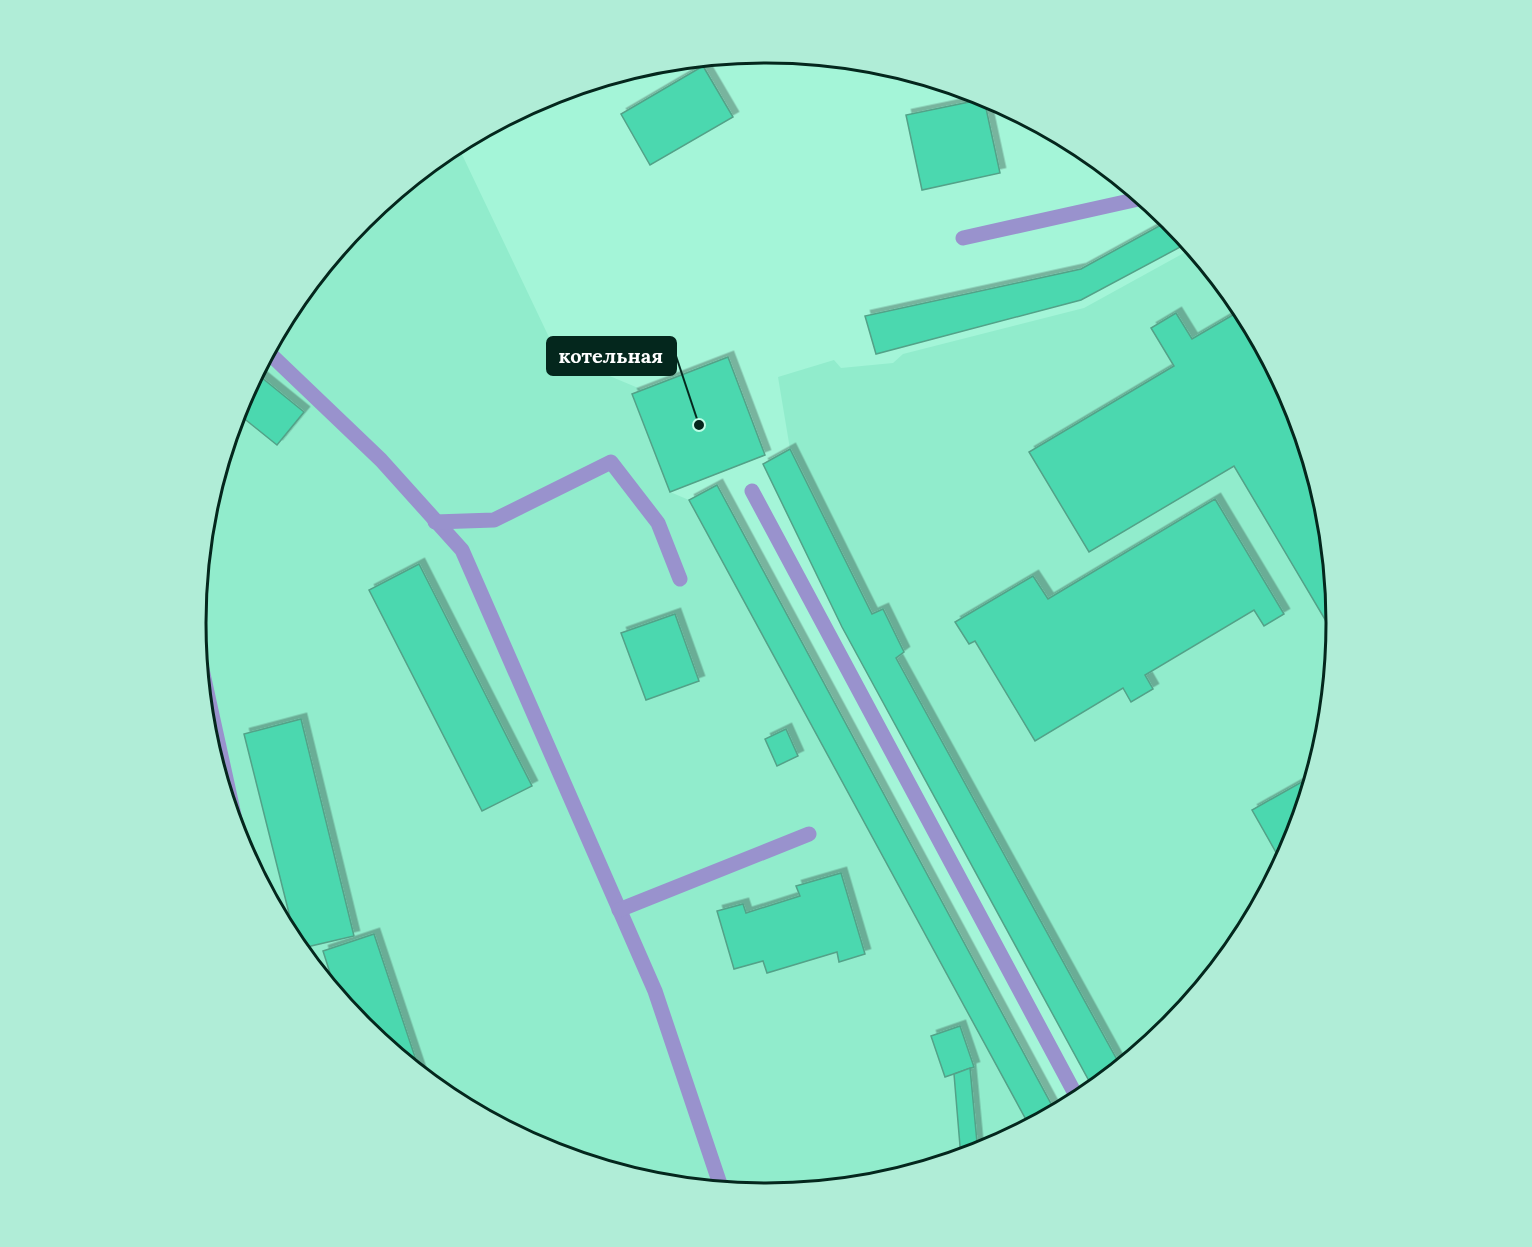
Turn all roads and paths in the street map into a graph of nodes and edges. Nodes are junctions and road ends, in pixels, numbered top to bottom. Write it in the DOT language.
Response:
graph roads {
  1 [pos="1134,200"];
  2 [pos="963,238"];
  3 [pos="273,357"];
  4 [pos="752,490"];
  5 [pos="435,522"];
  6 [pos="680,579"];
  7 [pos="809,834"];
  8 [pos="619,910"];
  9 [pos="1074,1092"];
  10 [pos="719,1182"];
  1 -- 2 [label="lane"];
  3 -- 5 [label="lane"];
  4 -- 9 [label="lane"];
  5 -- 6 [label="lane"];
  5 -- 8 [label="lane"];
  7 -- 8 [label="lane"];
  8 -- 10 [label="lane"];
}
